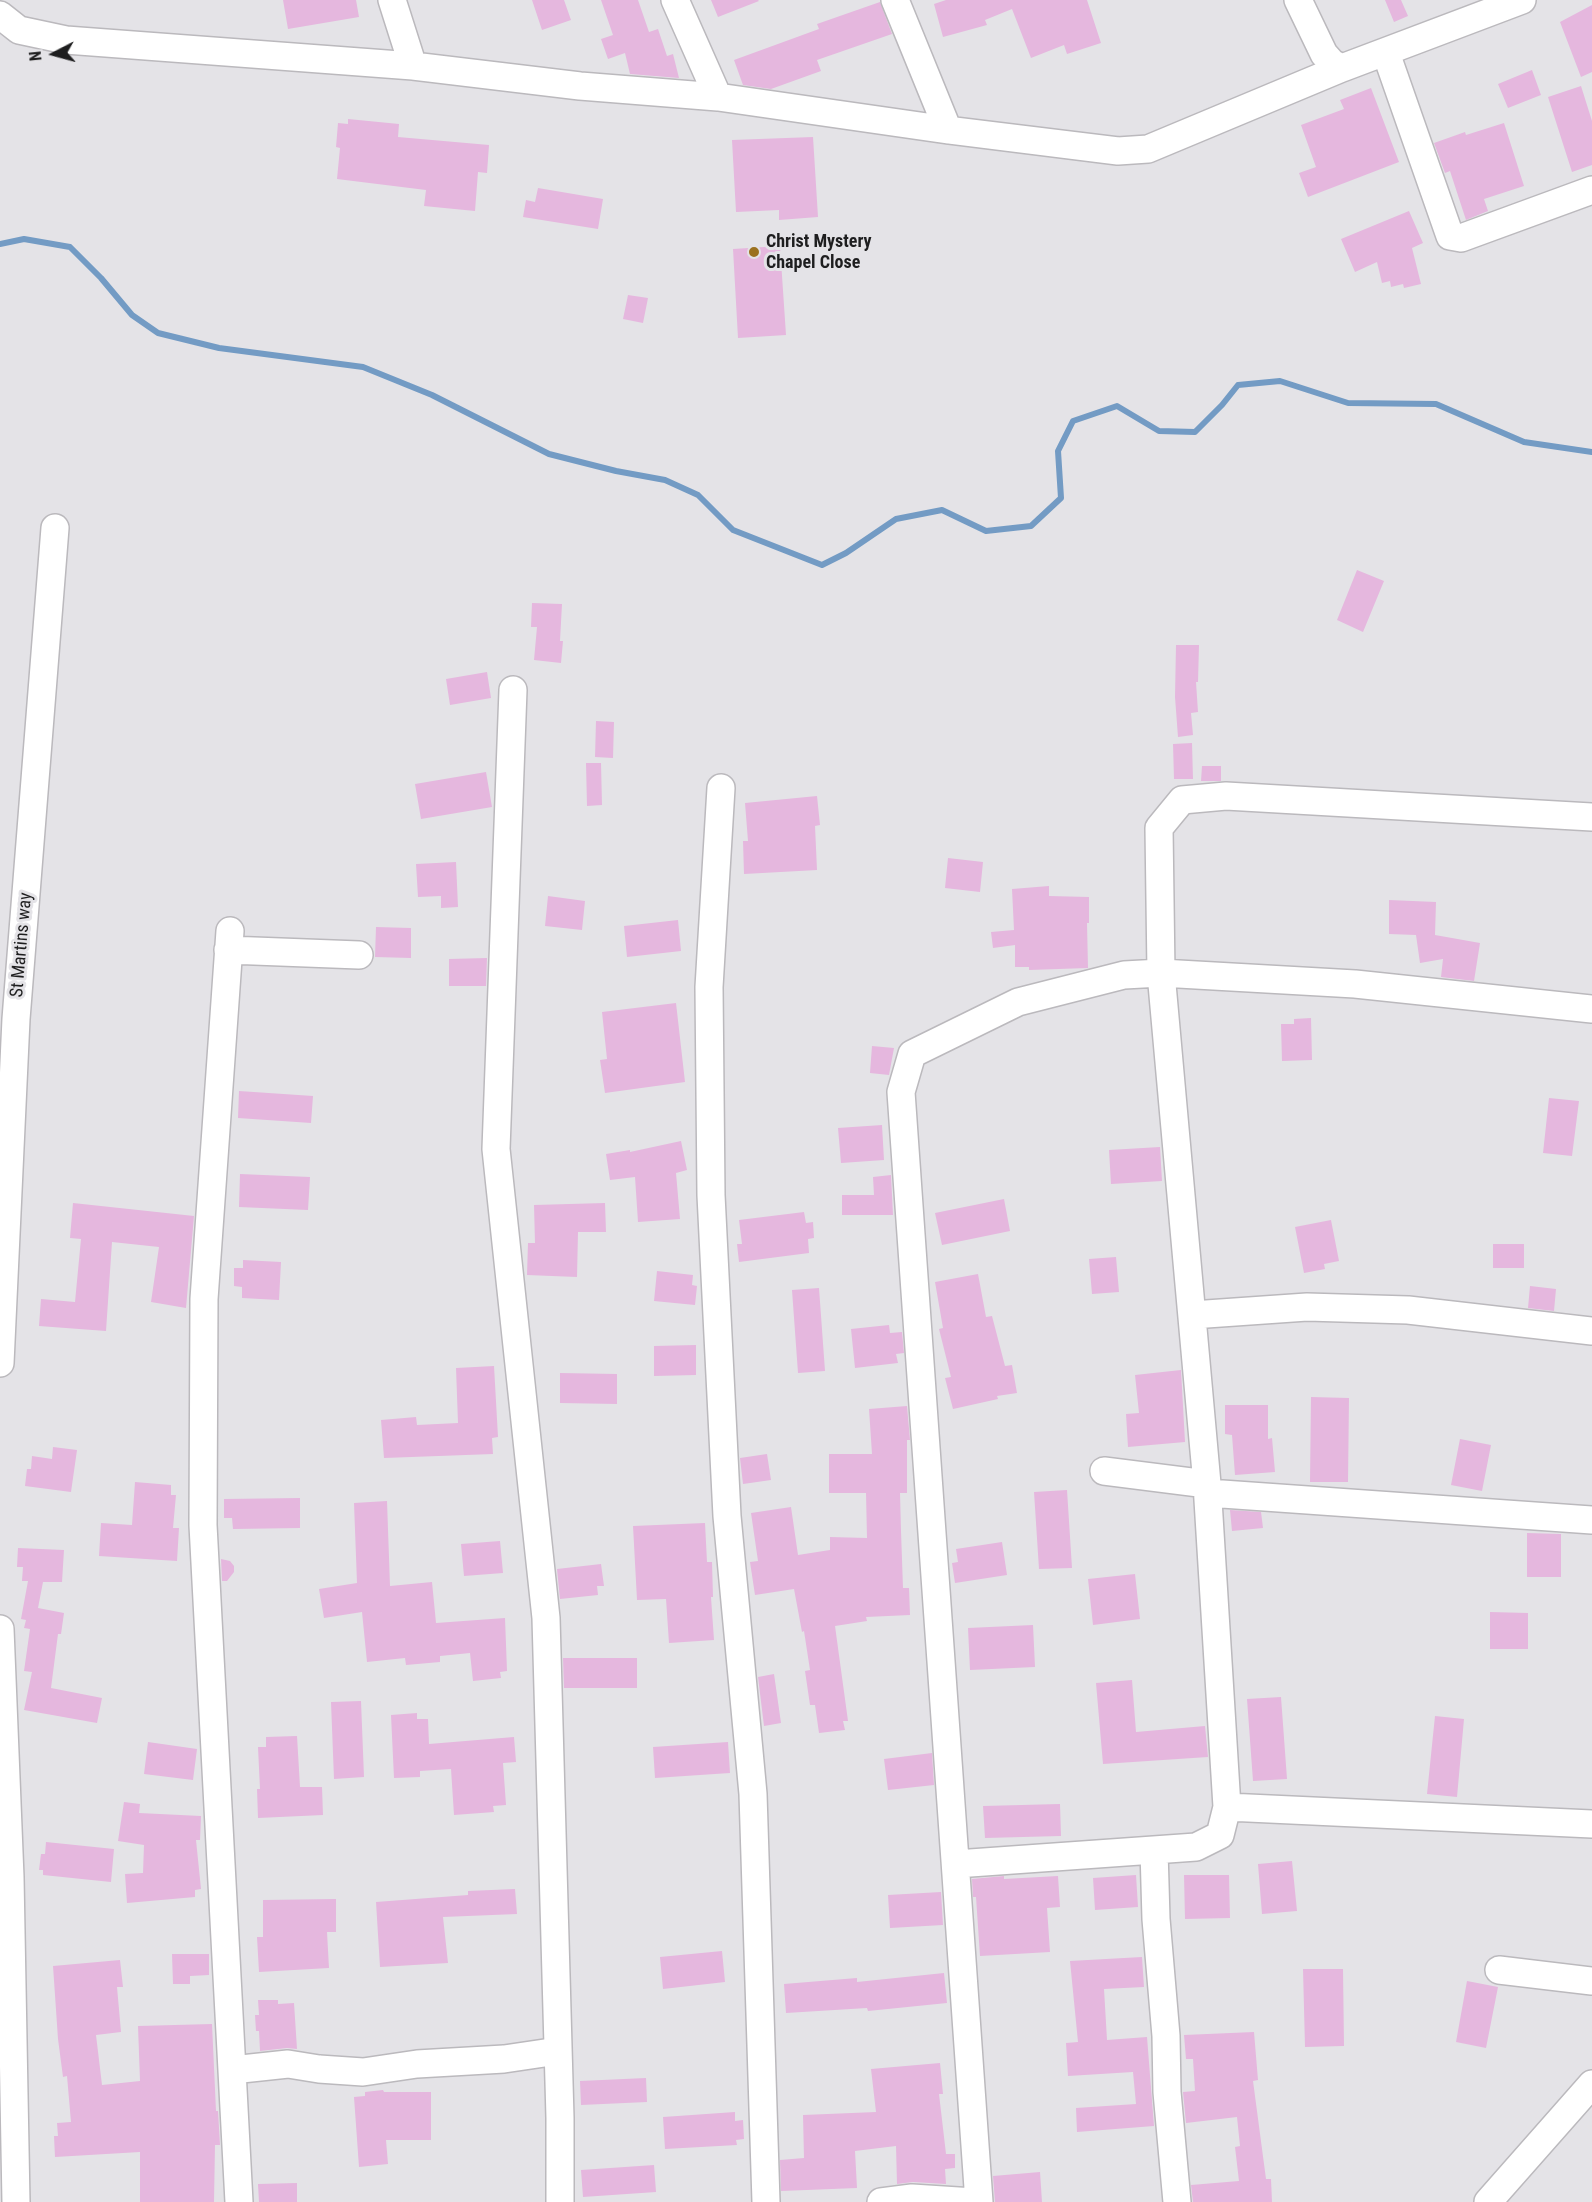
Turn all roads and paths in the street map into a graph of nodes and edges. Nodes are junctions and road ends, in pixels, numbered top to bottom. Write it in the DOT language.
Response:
graph roads {
  1 [pos="392,0"];
  2 [pos="675,0"];
  3 [pos="894,0"];
  4 [pos="1298,0"];
  5 [pos="1510,2"];
  6 [pos="0,15"];
  7 [pos="1386,53"];
  8 [pos="413,66"];
  9 [pos="1342,68"];
  10 [pos="718,97"];
  11 [pos="948,130"];
  12 [pos="1592,190"];
  13 [pos="55,528"];
  14 [pos="513,690"];
  15 [pos="721,788"];
  16 [pos="1592,817"];
  17 [pos="359,955"];
  18 [pos="1161,973"];
  19 [pos="1592,1009"];
  20 [pos="1192,1315"];
  21 [pos="1592,1331"];
  22 [pos="0,1363"];
  23 [pos="1104,1471"];
  24 [pos="1207,1488"];
  25 [pos="1592,1520"];
  26 [pos="0,1629"];
  27 [pos="1227,1807"];
  28 [pos="1592,1824"];
  29 [pos="1154,1850"];
  30 [pos="956,1864"];
  31 [pos="1499,1970"];
  32 [pos="1592,1981"];
  33 [pos="558,2050"];
  34 [pos="232,2070"];
  35 [pos="1592,2084"];
  36 [pos="7,2110"];
  37 [pos="16,2202"];
  38 [pos="239,2202"];
  39 [pos="560,2202"];
  40 [pos="766,2202"];
  41 [pos="881,2202"];
  42 [pos="974,2202"];
  43 [pos="979,2202"];
  44 [pos="1177,2202"];
  45 [pos="1488,2202"];
  1 -- 8 [label="street"];
  2 -- 10 [label="street"];
  3 -- 11 [label="street"];
  4 -- 9 [label="street"];
  5 -- 7 [label="street"];
  6 -- 8 [label="street"];
  7 -- 9 [label="street"];
  7 -- 12 [label="street"];
  8 -- 10 [label="street"];
  9 -- 11 [label="street"];
  10 -- 11 [label="street"];
  13 -- 22 [label="street, St Martins way"];
  14 -- 33 [label="street"];
  15 -- 40 [label="street"];
  16 -- 18 [label="street"];
  17 -- 34 [label="street"];
  18 -- 19 [label="street"];
  18 -- 20 [label="street"];
  18 -- 30 [label="street"];
  20 -- 21 [label="street"];
  20 -- 24 [label="street"];
  23 -- 24 [label="street"];
  24 -- 25 [label="street"];
  24 -- 27 [label="street"];
  26 -- 36 [label="street"];
  27 -- 28 [label="street"];
  27 -- 29 [label="street"];
  29 -- 30 [label="street"];
  29 -- 44 [label="street"];
  30 -- 43 [label="street"];
  31 -- 32 [label="street"];
  33 -- 34 [label="street"];
  33 -- 39 [label="street"];
  34 -- 38 [label="street"];
  35 -- 45 [label="street"];
  36 -- 37 [label="street"];
  41 -- 42 [label="street"];
}
